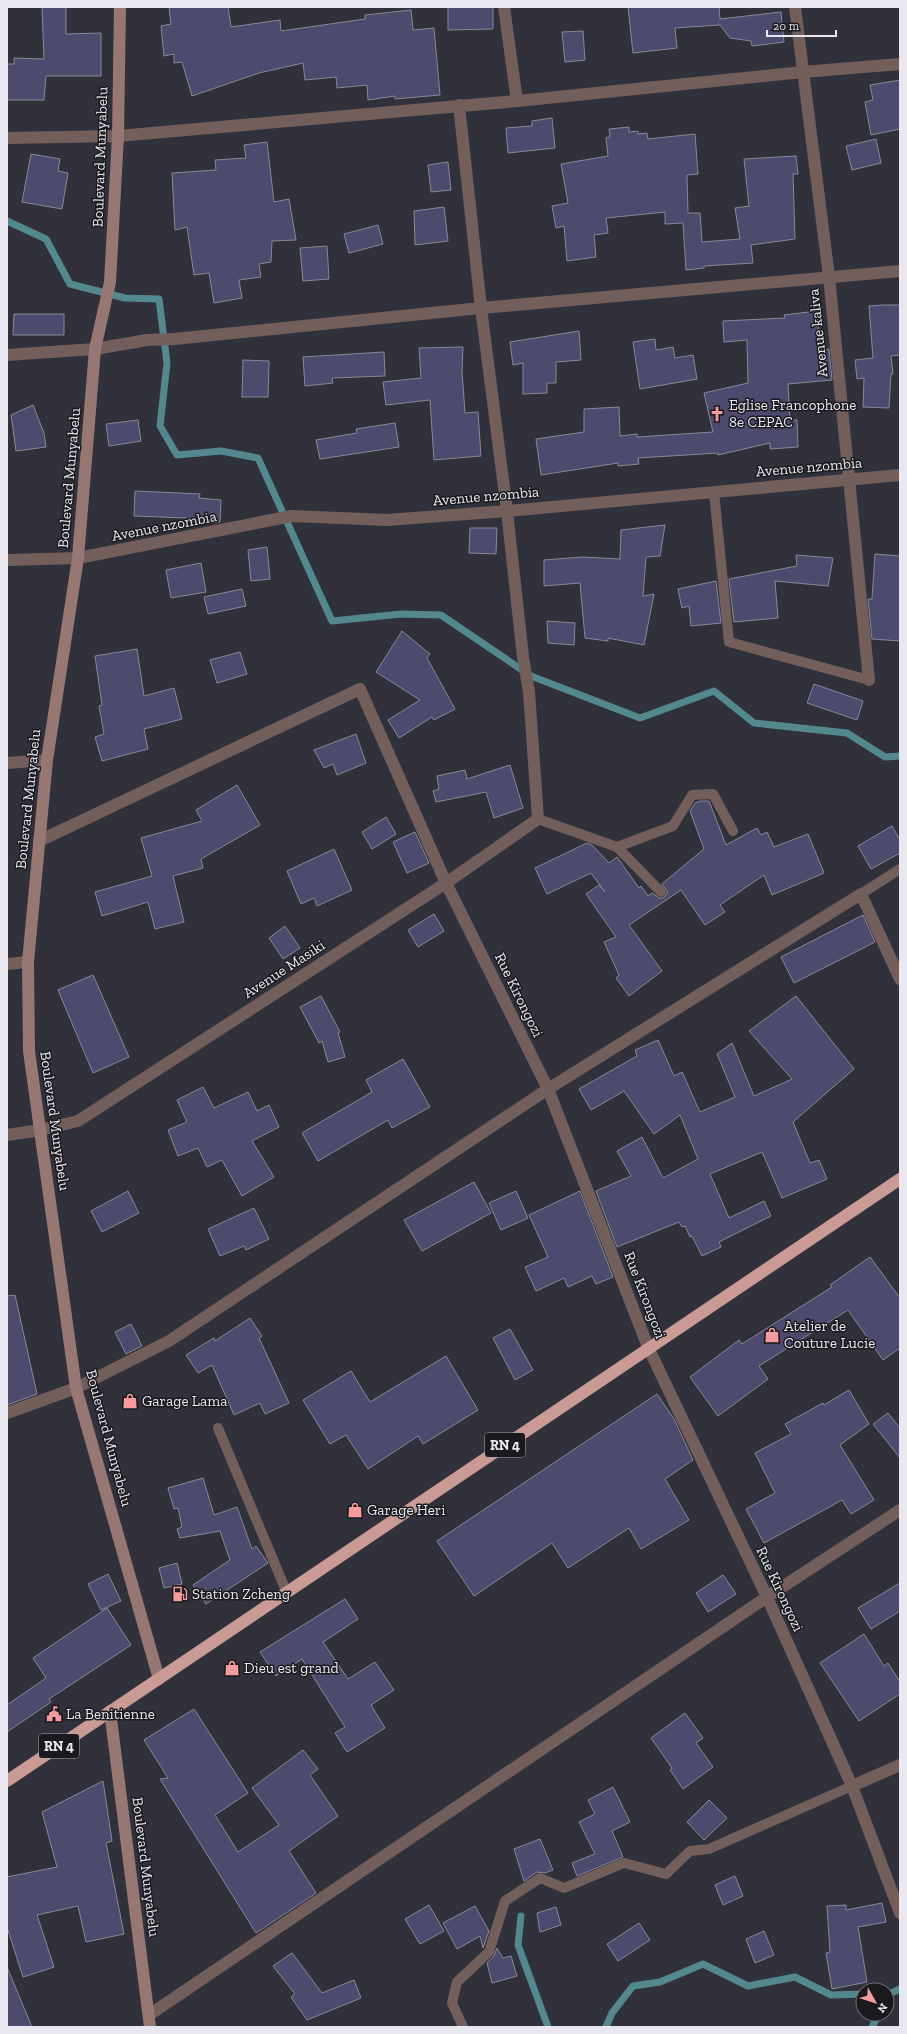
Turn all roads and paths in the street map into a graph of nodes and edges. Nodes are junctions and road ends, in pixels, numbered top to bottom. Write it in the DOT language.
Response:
graph roads {
  1 [pos="120,7"];
  2 [pos="504,7"];
  3 [pos="795,7"];
  4 [pos="900,64"];
  5 [pos="803,72"];
  6 [pos="516,101"];
  7 [pos="460,105"];
  8 [pos="118,136"];
  9 [pos="7,138"];
  10 [pos="900,272"];
  11 [pos="829,278"];
  12 [pos="481,308"];
  13 [pos="95,349"];
  14 [pos="7,355"];
  15 [pos="900,475"];
  16 [pos="849,480"];
  17 [pos="714,492"];
  18 [pos="507,511"];
  19 [pos="78,558"];
  20 [pos="7,560"];
  21 [pos="869,680"];
  22 [pos="47,760"];
  23 [pos="7,763"];
  24 [pos="538,818"];
  25 [pos="733,831"];
  26 [pos="39,840"];
  27 [pos="617,847"];
  28 [pos="900,869"];
  29 [pos="446,883"];
  30 [pos="661,892"];
  31 [pos="861,894"];
  32 [pos="28,962"];
  33 [pos="7,964"];
  34 [pos="900,979"];
  35 [pos="548,1089"];
  36 [pos="40,1130"];
  37 [pos="7,1135"];
  38 [pos="900,1179"];
  39 [pos="648,1347"];
  40 [pos="76,1388"];
  41 [pos="7,1413"];
  42 [pos="218,1428"];
  43 [pos="900,1510"];
  44 [pos="287,1593"];
  45 [pos="767,1597"];
  46 [pos="159,1679"];
  47 [pos="110,1711"];
  48 [pos="900,1765"];
  49 [pos="7,1781"];
  50 [pos="852,1786"];
  51 [pos="900,1913"];
  52 [pos="149,2021"];
  53 [pos="463,2027"];
  1 -- 8 [label="street, Boulevard Munyabelu"];
  2 -- 6 [label="street"];
  3 -- 5 [label="street, Avenue kaliva"];
  4 -- 5 [label="street"];
  5 -- 6 [label="street"];
  5 -- 11 [label="street, Avenue kaliva"];
  6 -- 7 [label="street"];
  7 -- 8 [label="street"];
  7 -- 12 [label="street"];
  8 -- 9 [label="street"];
  8 -- 13 [label="street, Boulevard Munyabelu"];
  10 -- 11 [label="street"];
  11 -- 12 [label="street"];
  11 -- 16 [label="street, Avenue kaliva"];
  12 -- 13 [label="street"];
  12 -- 18 [label="street"];
  13 -- 14 [label="street"];
  13 -- 19 [label="street, Boulevard Munyabelu"];
  15 -- 16 [label="street, Avenue nzombia"];
  16 -- 17 [label="street, Avenue nzombia"];
  16 -- 21 [label="street, Avenue kaliva"];
  17 -- 18 [label="street, Avenue nzombia"];
  17 -- 21 [label="lane"];
  18 -- 19 [label="street, Avenue nzombia"];
  18 -- 24 [label="street"];
  19 -- 20 [label="street, Avenue nzombia"];
  19 -- 22 [label="street, Boulevard Munyabelu"];
  22 -- 23 [label="street"];
  22 -- 26 [label="street, Boulevard Munyabelu"];
  24 -- 27 [label="lane"];
  24 -- 29 [label="street, Avenue Masiki"];
  25 -- 27 [label="lane"];
  26 -- 29 [label="street, Rue Kirongozi"];
  26 -- 32 [label="street, Boulevard Munyabelu"];
  27 -- 30 [label="lane"];
  28 -- 31 [label="lane"];
  29 -- 35 [label="street, Rue Kirongozi"];
  29 -- 36 [label="street, Avenue Masiki"];
  31 -- 34 [label="street"];
  31 -- 35 [label="street"];
  32 -- 33 [label="street"];
  32 -- 36 [label="street, Boulevard Munyabelu"];
  35 -- 39 [label="street, Rue Kirongozi"];
  35 -- 40 [label="street"];
  36 -- 37 [label="street, Avenue Masiki"];
  36 -- 40 [label="street, Boulevard Munyabelu"];
  38 -- 39 [label="highway, RN 4"];
  39 -- 44 [label="highway, RN 4"];
  39 -- 45 [label="street, Rue Kirongozi"];
  40 -- 41 [label="street"];
  40 -- 46 [label="street, Boulevard Munyabelu"];
  42 -- 44 [label="lane"];
  43 -- 45 [label="street"];
  44 -- 46 [label="highway, RN 4"];
  45 -- 50 [label="street, Rue Kirongozi"];
  45 -- 52 [label="street"];
  46 -- 47 [label="highway, RN 4"];
  47 -- 49 [label="highway, RN 4"];
  47 -- 52 [label="street, Boulevard Munyabelu"];
  48 -- 50 [label="street"];
  50 -- 51 [label="street, Rue Kirongozi"];
  50 -- 53 [label="lane"];
}
